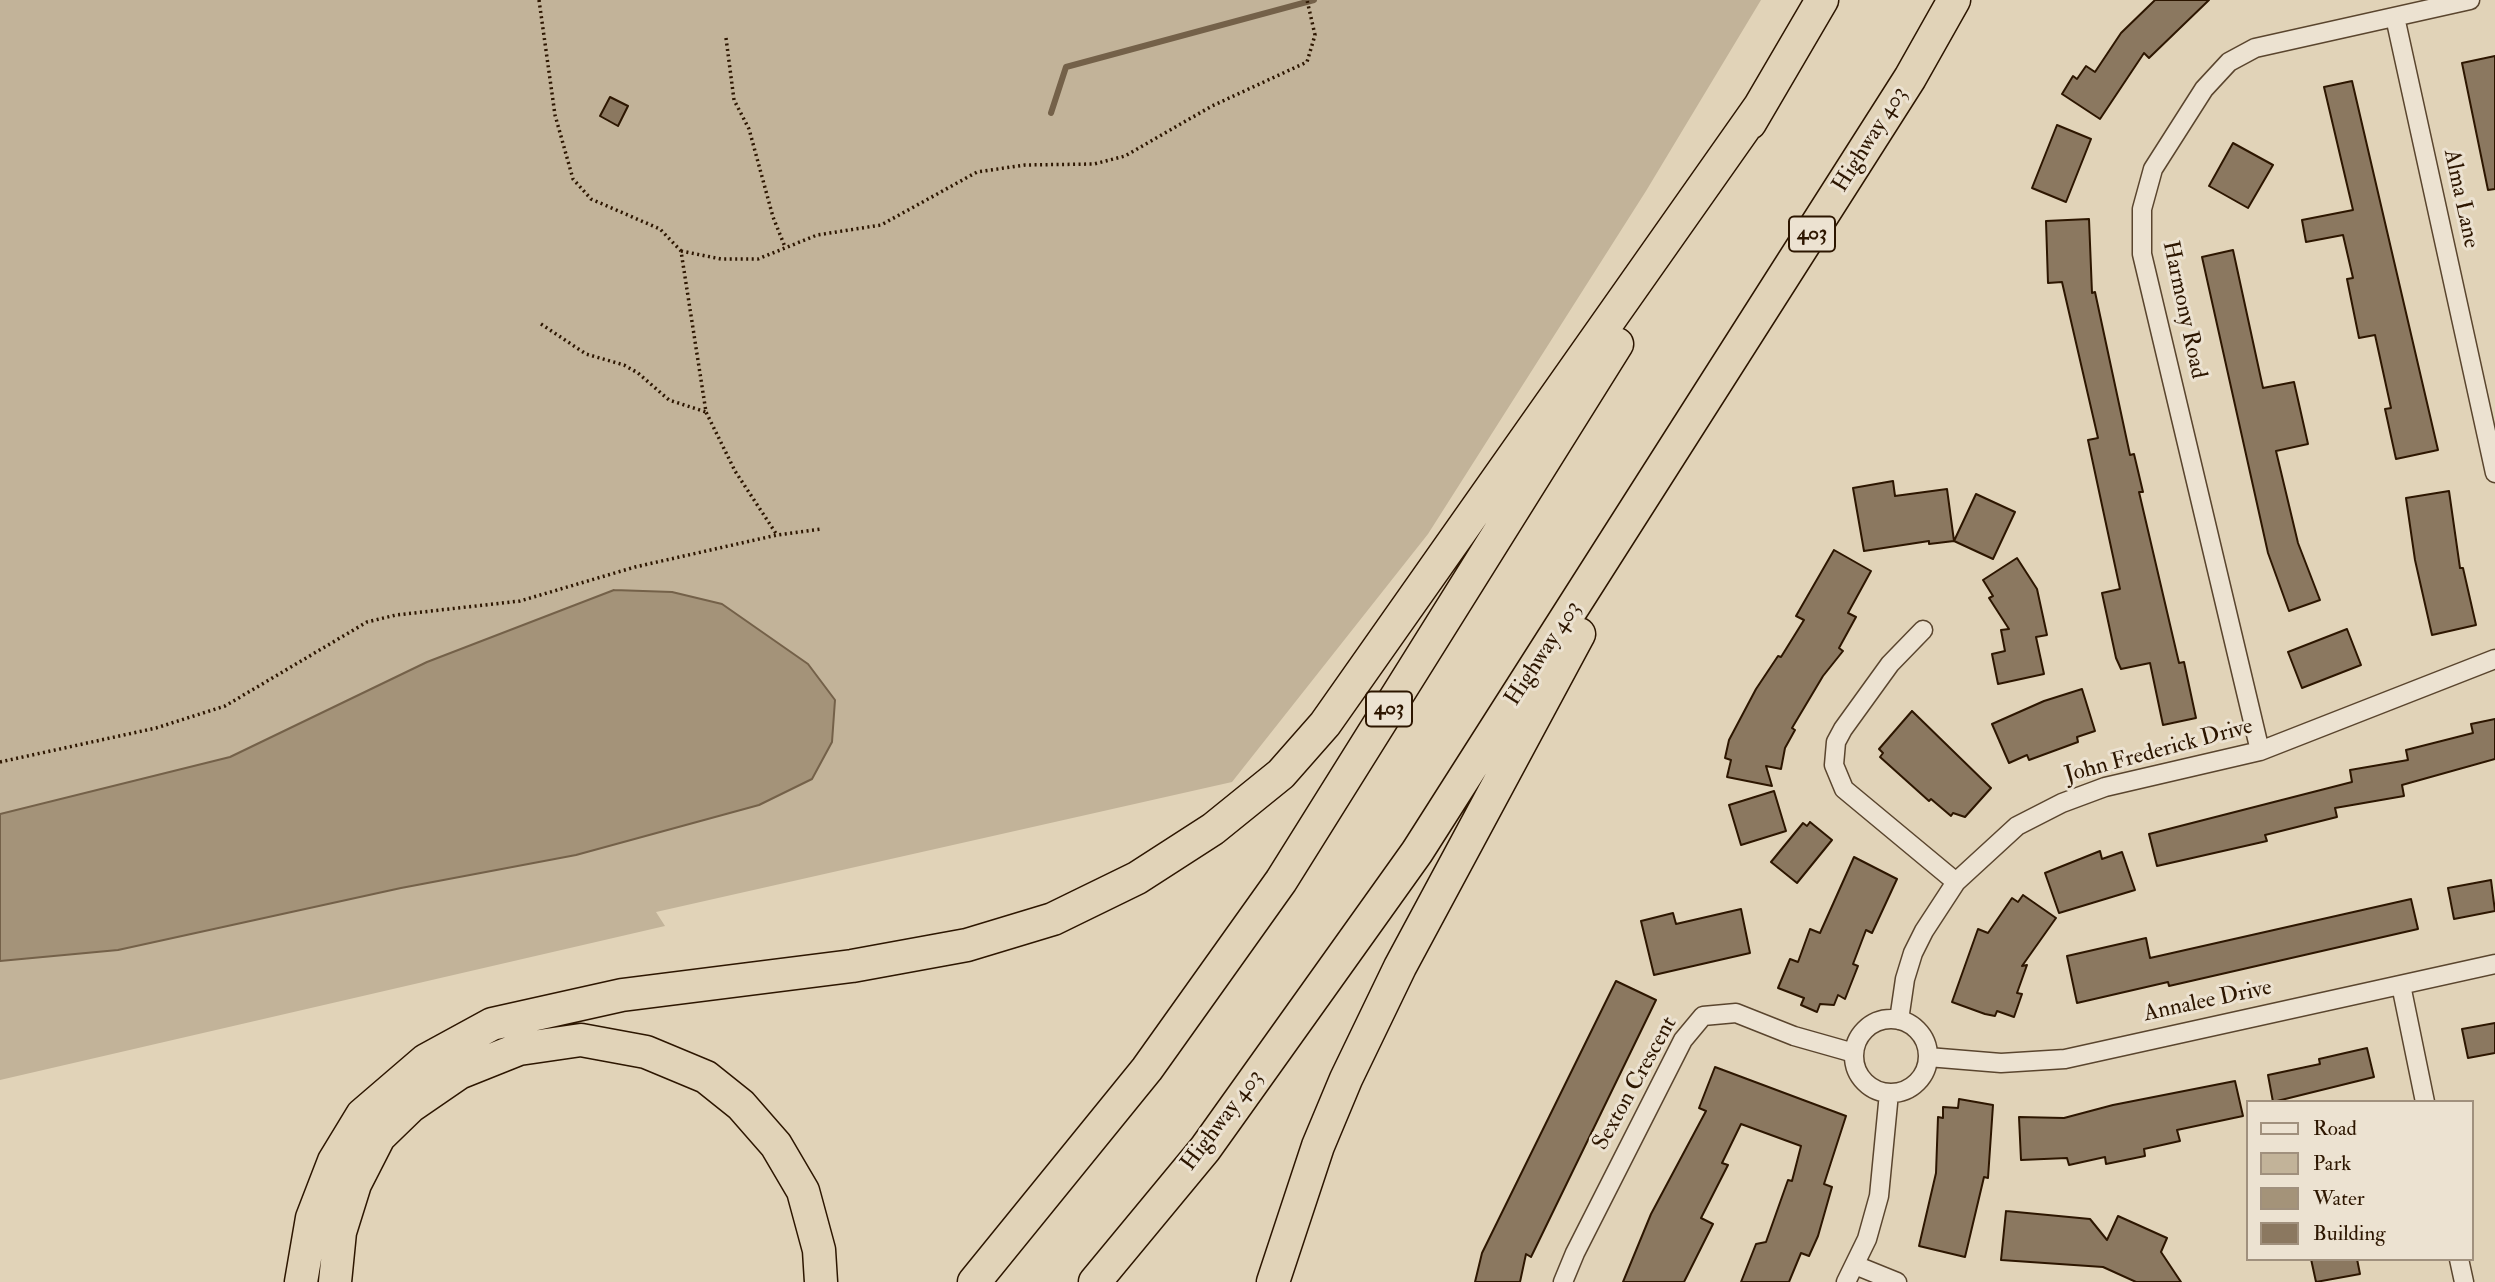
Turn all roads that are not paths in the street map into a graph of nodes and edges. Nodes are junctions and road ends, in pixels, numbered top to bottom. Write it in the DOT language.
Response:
graph roads {
  1 [pos="1822,0"];
  2 [pos="1954,0"];
  3 [pos="2470,0"];
  4 [pos="2395,17"];
  5 [pos="1760,106"];
  6 [pos="1665,465"];
  7 [pos="2495,473"];
  8 [pos="1923,630"];
  9 [pos="2495,659"];
  10 [pos="2260,751"];
  11 [pos="1956,882"];
  12 [pos="2495,964"];
  13 [pos="2400,985"];
  14 [pos="1899,1020"];
  15 [pos="1854,1053"];
  16 [pos="1928,1057"];
  17 [pos="1889,1093"];
  18 [pos="2425,1100"];
  19 [pos="2459,1261"];
  20 [pos="1855,1265"];
  21 [pos="301,1282"];
  22 [pos="335,1282"];
  23 [pos="821,1282"];
  24 [pos="974,1282"];
  25 [pos="1095,1282"];
  26 [pos="1273,1282"];
  27 [pos="1563,1282"];
  28 [pos="1846,1282"];
  29 [pos="1897,1282"];
  30 [pos="2464,1282"];
  1 -- 5 [label="highway, 403"];
  2 -- 6 [label="highway, Highway 403 / 403"];
  3 -- 4 [label="street, Harmony Road"];
  4 -- 7 [label="street, Alma Lane"];
  4 -- 10 [label="street, Harmony Road"];
  5 -- 21 [label="highway"];
  5 -- 24 [label="highway, 403"];
  6 -- 25 [label="highway, Highway 403 / 403"];
  6 -- 26 [label="highway"];
  8 -- 11 [label="street"];
  9 -- 10 [label="street, John Frederick Drive"];
  10 -- 11 [label="street, John Frederick Drive"];
  11 -- 14 [label="street, John Frederick Drive"];
  12 -- 13 [label="street, Annalee Drive"];
  13 -- 16 [label="street, Annalee Drive"];
  13 -- 18 [label="street"];
  14 -- 15 [label="street"];
  14 -- 16 [label="street"];
  15 -- 17 [label="street"];
  15 -- 27 [label="street, Sexton Crescent"];
  16 -- 17 [label="street"];
  17 -- 20 [label="street"];
  19 -- 30 [label="street"];
  20 -- 28 [label="street"];
  20 -- 29 [label="street"];
  22 -- 23 [label="highway"];
}
